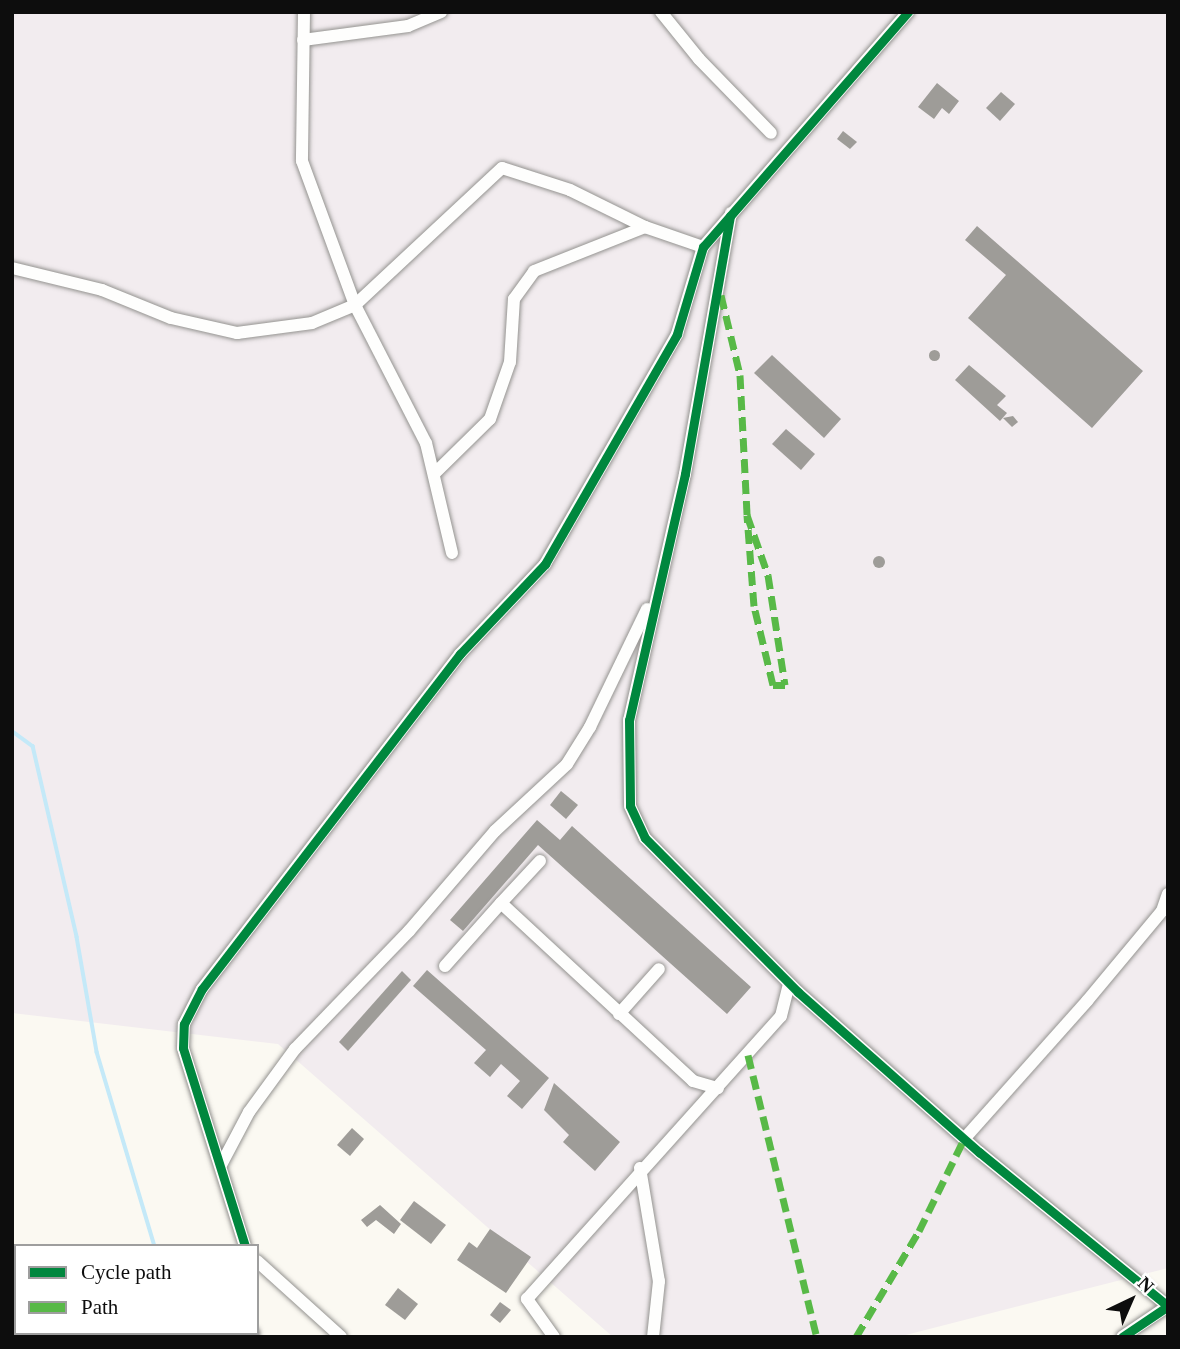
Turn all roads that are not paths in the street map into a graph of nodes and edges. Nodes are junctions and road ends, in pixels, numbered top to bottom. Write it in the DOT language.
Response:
graph roads {
  1 [pos="304,12"];
  2 [pos="441,12"];
  3 [pos="661,12"];
  4 [pos="908,12"];
  5 [pos="303,40"];
  6 [pos="771,133"];
  7 [pos="731,212"];
  8 [pos="645,227"];
  9 [pos="703,247"];
  10 [pos="12,268"];
  11 [pos="355,305"];
  12 [pos="435,473"];
  13 [pos="452,553"];
  14 [pos="658,587"];
  15 [pos="540,861"];
  16 [pos="1168,894"];
  17 [pos="501,903"];
  18 [pos="445,966"];
  19 [pos="659,969"];
  20 [pos="789,984"];
  21 [pos="619,1014"];
  22 [pos="718,1088"];
  23 [pos="964,1139"];
  24 [pos="221,1165"];
  25 [pos="640,1168"];
  26 [pos="244,1244"];
  27 [pos="259,1263"];
  28 [pos="341,1337"];
  29 [pos="554,1337"];
  30 [pos="653,1337"];
  31 [pos="1122,1337"];
  1 -- 5 [label="street"];
  2 -- 5 [label="street"];
  3 -- 6 [label="street"];
  4 -- 7 [label="street"];
  5 -- 11 [label="street"];
  7 -- 9 [label="street"];
  7 -- 14 [label="street"];
  8 -- 9 [label="street"];
  8 -- 11 [label="street"];
  8 -- 12 [label="street"];
  9 -- 24 [label="street"];
  10 -- 11 [label="street"];
  11 -- 12 [label="street"];
  12 -- 13 [label="street"];
  14 -- 20 [label="street"];
  14 -- 24 [label="street"];
  15 -- 17 [label="street"];
  16 -- 23 [label="street"];
  17 -- 18 [label="street"];
  17 -- 21 [label="street"];
  19 -- 21 [label="street"];
  20 -- 22 [label="street"];
  20 -- 23 [label="street"];
  21 -- 22 [label="street"];
  22 -- 25 [label="street"];
  23 -- 31 [label="street"];
  24 -- 26 [label="street"];
  25 -- 29 [label="street"];
  25 -- 30 [label="street"];
  27 -- 28 [label="street"];
}
